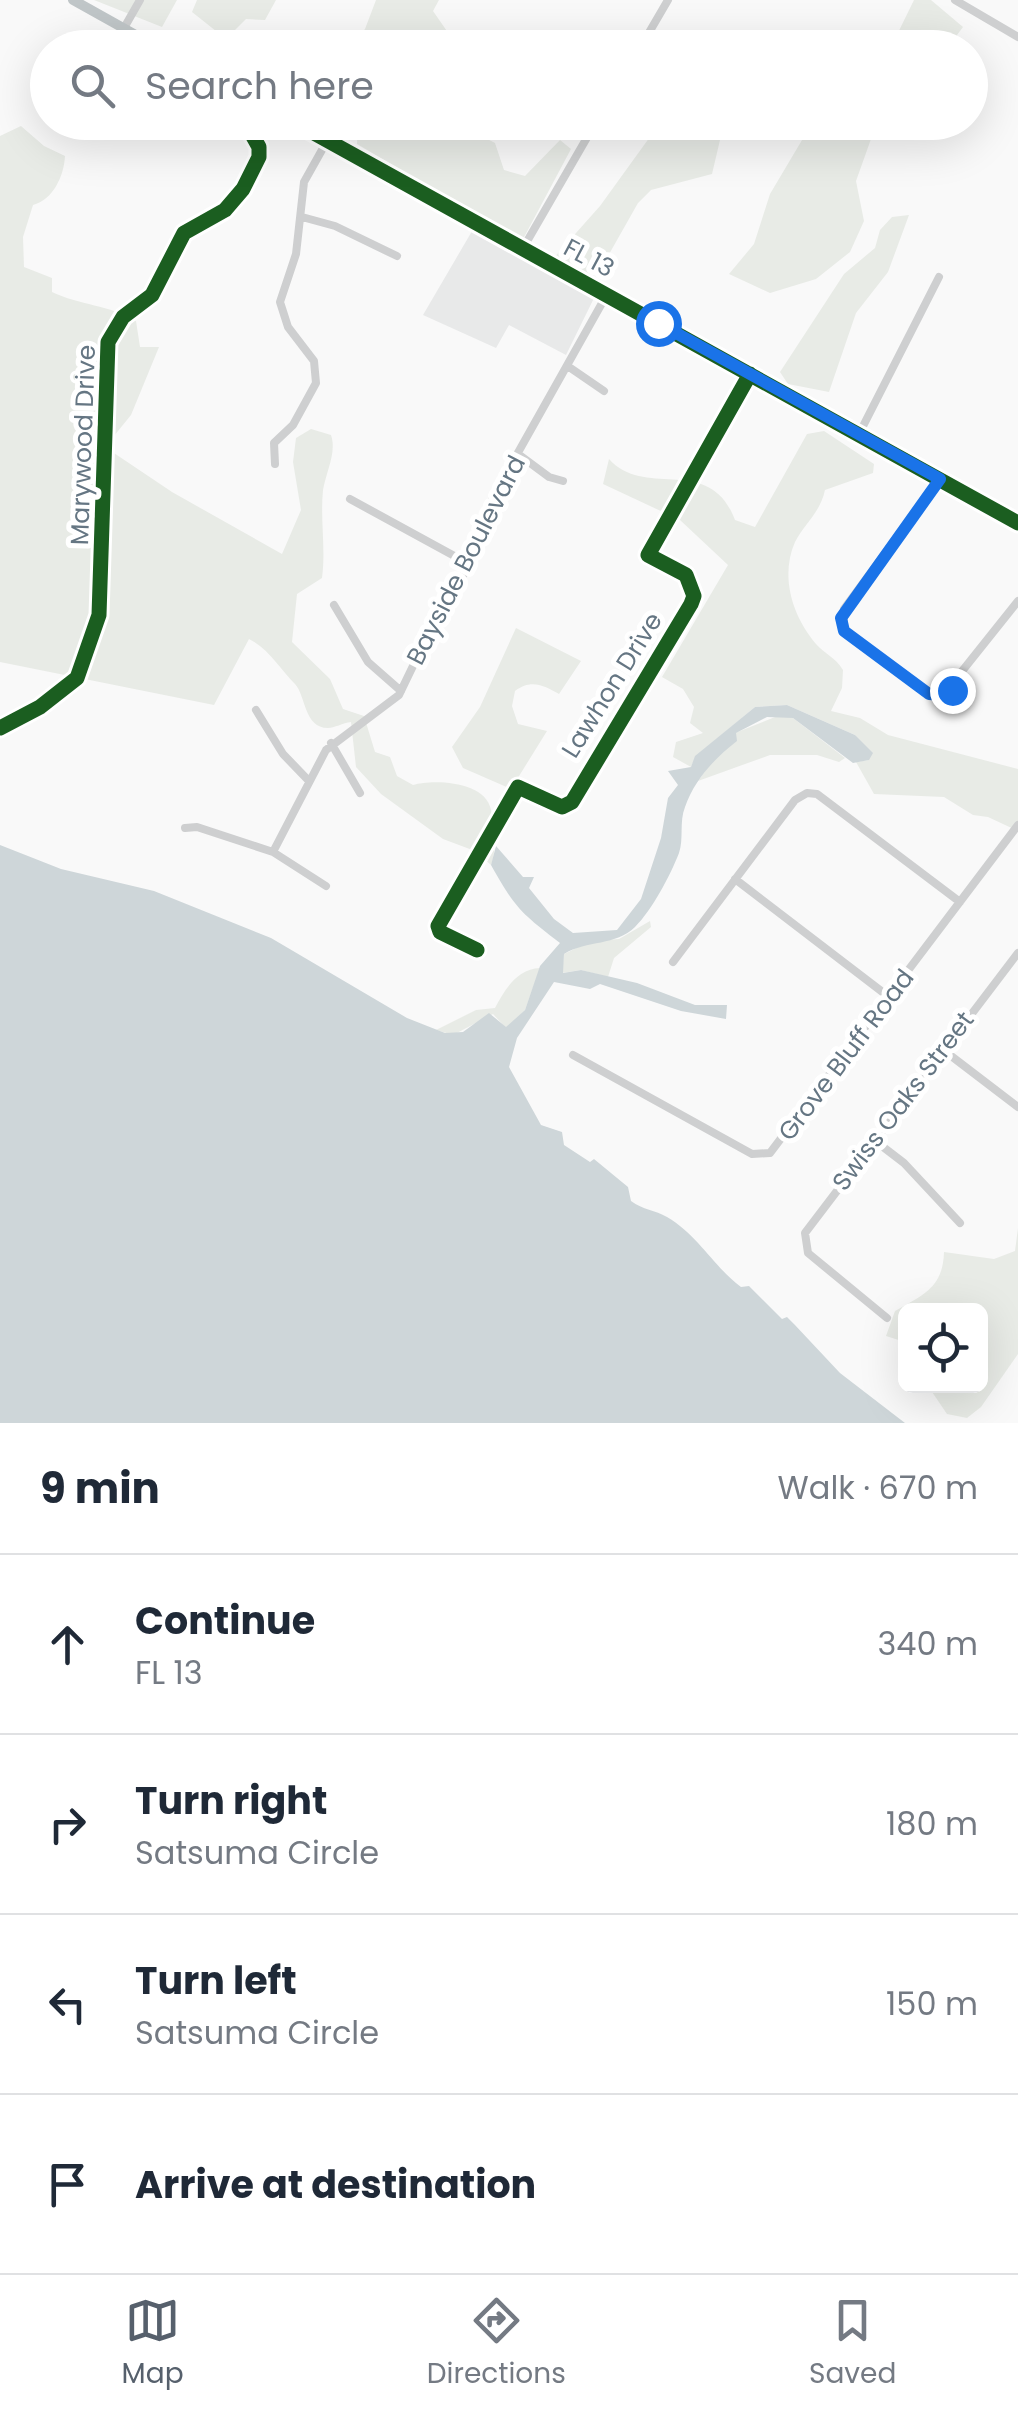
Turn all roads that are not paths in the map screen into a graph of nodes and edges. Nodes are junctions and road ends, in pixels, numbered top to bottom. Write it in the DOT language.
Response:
graph roads {
  1 [pos="73,0"];
  2 [pos="140,0"];
  3 [pos="668,0"];
  4 [pos="955,0"];
  5 [pos="124,28"];
  6 [pos="128,30"];
  7 [pos="650,30"];
  8 [pos="1018,37"];
  9 [pos="255,140"];
  10 [pos="586,140"];
  11 [pos="328,141"];
  12 [pos="302,217"];
  13 [pos="522,250"];
  14 [pos="397,256"];
  15 [pos="939,277"];
  16 [pos="606,296"];
  17 [pos="568,367"];
  18 [pos="750,374"];
  19 [pos="604,391"];
  20 [pos="859,434"];
  21 [pos="518,454"];
  22 [pos="274,464"];
  23 [pos="940,479"];
  24 [pos="563,481"];
  25 [pos="350,499"];
  26 [pos="1018,523"];
  27 [pos="468,564"];
  28 [pos="1018,600"];
  29 [pos="334,604"];
  30 [pos="401,691"];
  31 [pos="256,710"];
  32 [pos="0,728"];
  33 [pos="331,743"];
  34 [pos="308,780"];
  35 [pos="360,793"];
  36 [pos="1018,825"];
  37 [pos="185,828"];
  38 [pos="273,852"];
  39 [pos="735,879"];
  40 [pos="326,886"];
  41 [pos="960,902"];
  42 [pos="478,950"];
  43 [pos="1018,953"];
  44 [pos="673,962"];
  45 [pos="889,997"];
  46 [pos="942,1048"];
  47 [pos="573,1054"];
  48 [pos="1018,1107"];
  49 [pos="874,1140"];
  50 [pos="960,1223"];
  51 [pos="888,1318"];
  1 -- 5 [label="main road"];
  2 -- 5 [label="street"];
  3 -- 7 [label="street"];
  4 -- 8 [label="street"];
  5 -- 6 [label="main road"];
  9 -- 32 [label="street, Marywood Drive"];
  10 -- 13 [label="street"];
  11 -- 12 [label="street"];
  11 -- 13 [label="main road, FL 13"];
  12 -- 14 [label="street"];
  12 -- 22 [label="street"];
  13 -- 16 [label="main road, FL 13"];
  15 -- 20 [label="street"];
  16 -- 17 [label="street, Bayside Boulevard"];
  16 -- 18 [label="main road, FL 13"];
  17 -- 19 [label="street"];
  17 -- 21 [label="street, Bayside Boulevard"];
  18 -- 20 [label="main road, FL 13"];
  18 -- 42 [label="street, Lawhon Drive"];
  20 -- 23 [label="main road, FL 13"];
  21 -- 24 [label="street"];
  21 -- 27 [label="street, Bayside Boulevard"];
  23 -- 26 [label="main road, FL 13"];
  23 -- 28 [label="street"];
  25 -- 27 [label="street"];
  27 -- 30 [label="street, Bayside Boulevard"];
  29 -- 30 [label="street"];
  30 -- 33 [label="street, Bayside Boulevard"];
  31 -- 34 [label="street"];
  33 -- 34 [label="street, Bayside Boulevard"];
  33 -- 35 [label="street"];
  34 -- 38 [label="street, Bayside Boulevard"];
  36 -- 41 [label="street, Grove Bluff Road"];
  37 -- 38 [label="street"];
  38 -- 40 [label="street"];
  39 -- 41 [label="street"];
  39 -- 44 [label="street"];
  39 -- 45 [label="street"];
  41 -- 45 [label="street, Grove Bluff Road"];
  43 -- 46 [label="street, Swiss Oaks Street"];
  45 -- 47 [label="street, Grove Bluff Road"];
  46 -- 48 [label="street"];
  46 -- 49 [label="street, Swiss Oaks Street"];
  49 -- 50 [label="street"];
  49 -- 51 [label="street, Swiss Oaks Street"];
}
